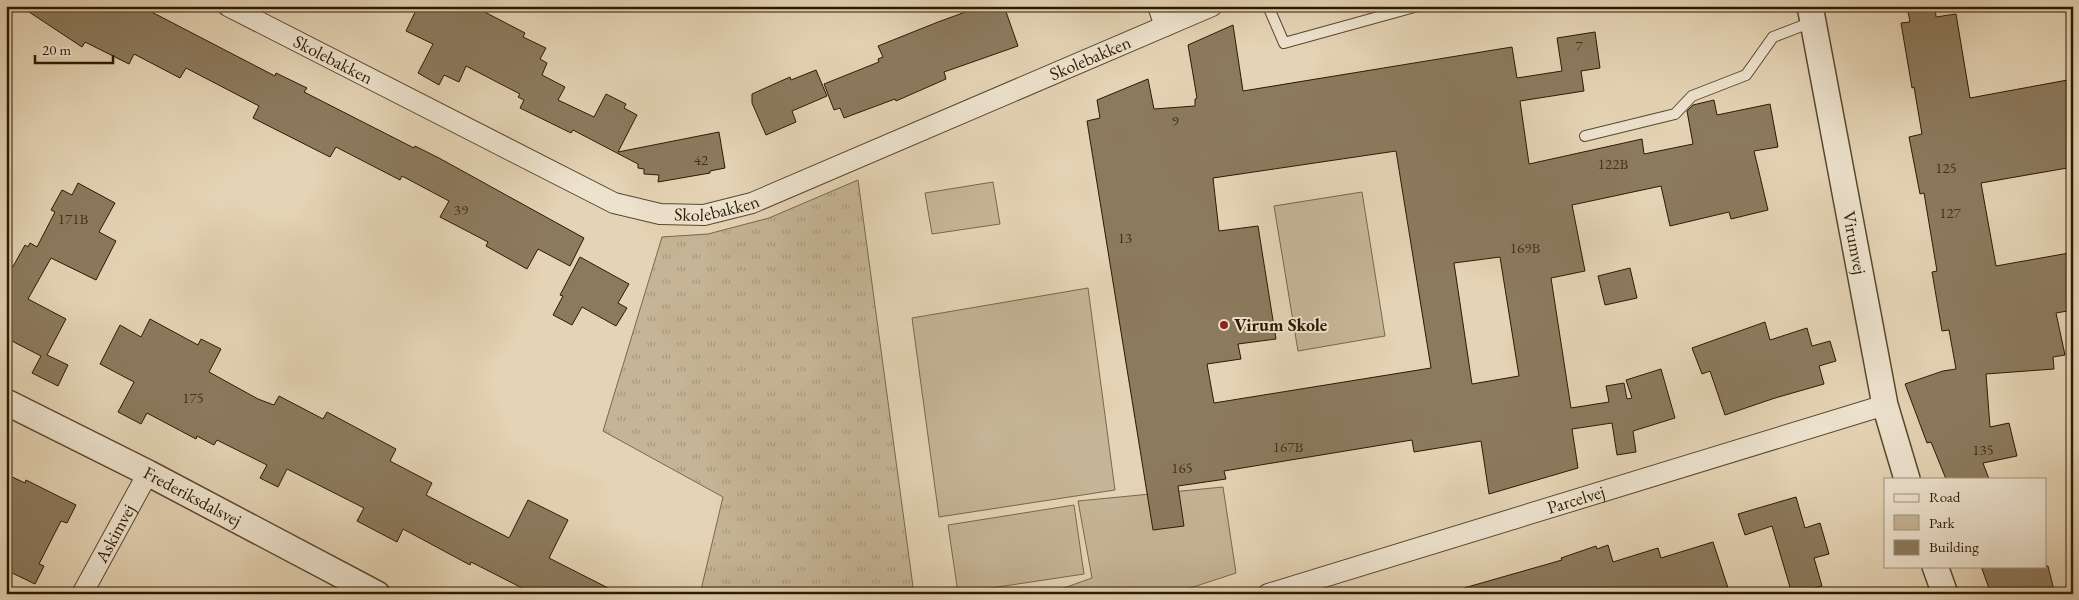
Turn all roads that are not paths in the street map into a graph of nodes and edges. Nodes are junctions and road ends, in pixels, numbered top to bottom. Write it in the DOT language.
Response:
graph roads {
  1 [pos="228,6"];
  2 [pos="1158,6"];
  3 [pos="1212,6"];
  4 [pos="1268,6"];
  5 [pos="1418,6"];
  6 [pos="1812,14"];
  7 [pos="1165,26"];
  8 [pos="1585,136"];
  9 [pos="6,402"];
  10 [pos="1885,404"];
  11 [pos="148,473"];
  12 [pos="1907,478"];
  13 [pos="1937,568"];
  14 [pos="82,594"];
  15 [pos="377,594"];
  16 [pos="1268,594"];
  17 [pos="1945,594"];
  1 -- 7 [label="street, Skolebakken"];
  2 -- 7 [label="street"];
  3 -- 7 [label="street, Skolebakken"];
  4 -- 5 [label="lane"];
  6 -- 8 [label="lane"];
  6 -- 10 [label="street, Virumvej"];
  9 -- 11 [label="street, Frederiksdalsvej"];
  10 -- 12 [label="street, Virumvej"];
  10 -- 16 [label="street, Parcelvej"];
  11 -- 14 [label="street, Askimvej"];
  11 -- 15 [label="street, Frederiksdalsvej"];
  13 -- 17 [label="street"];
}
